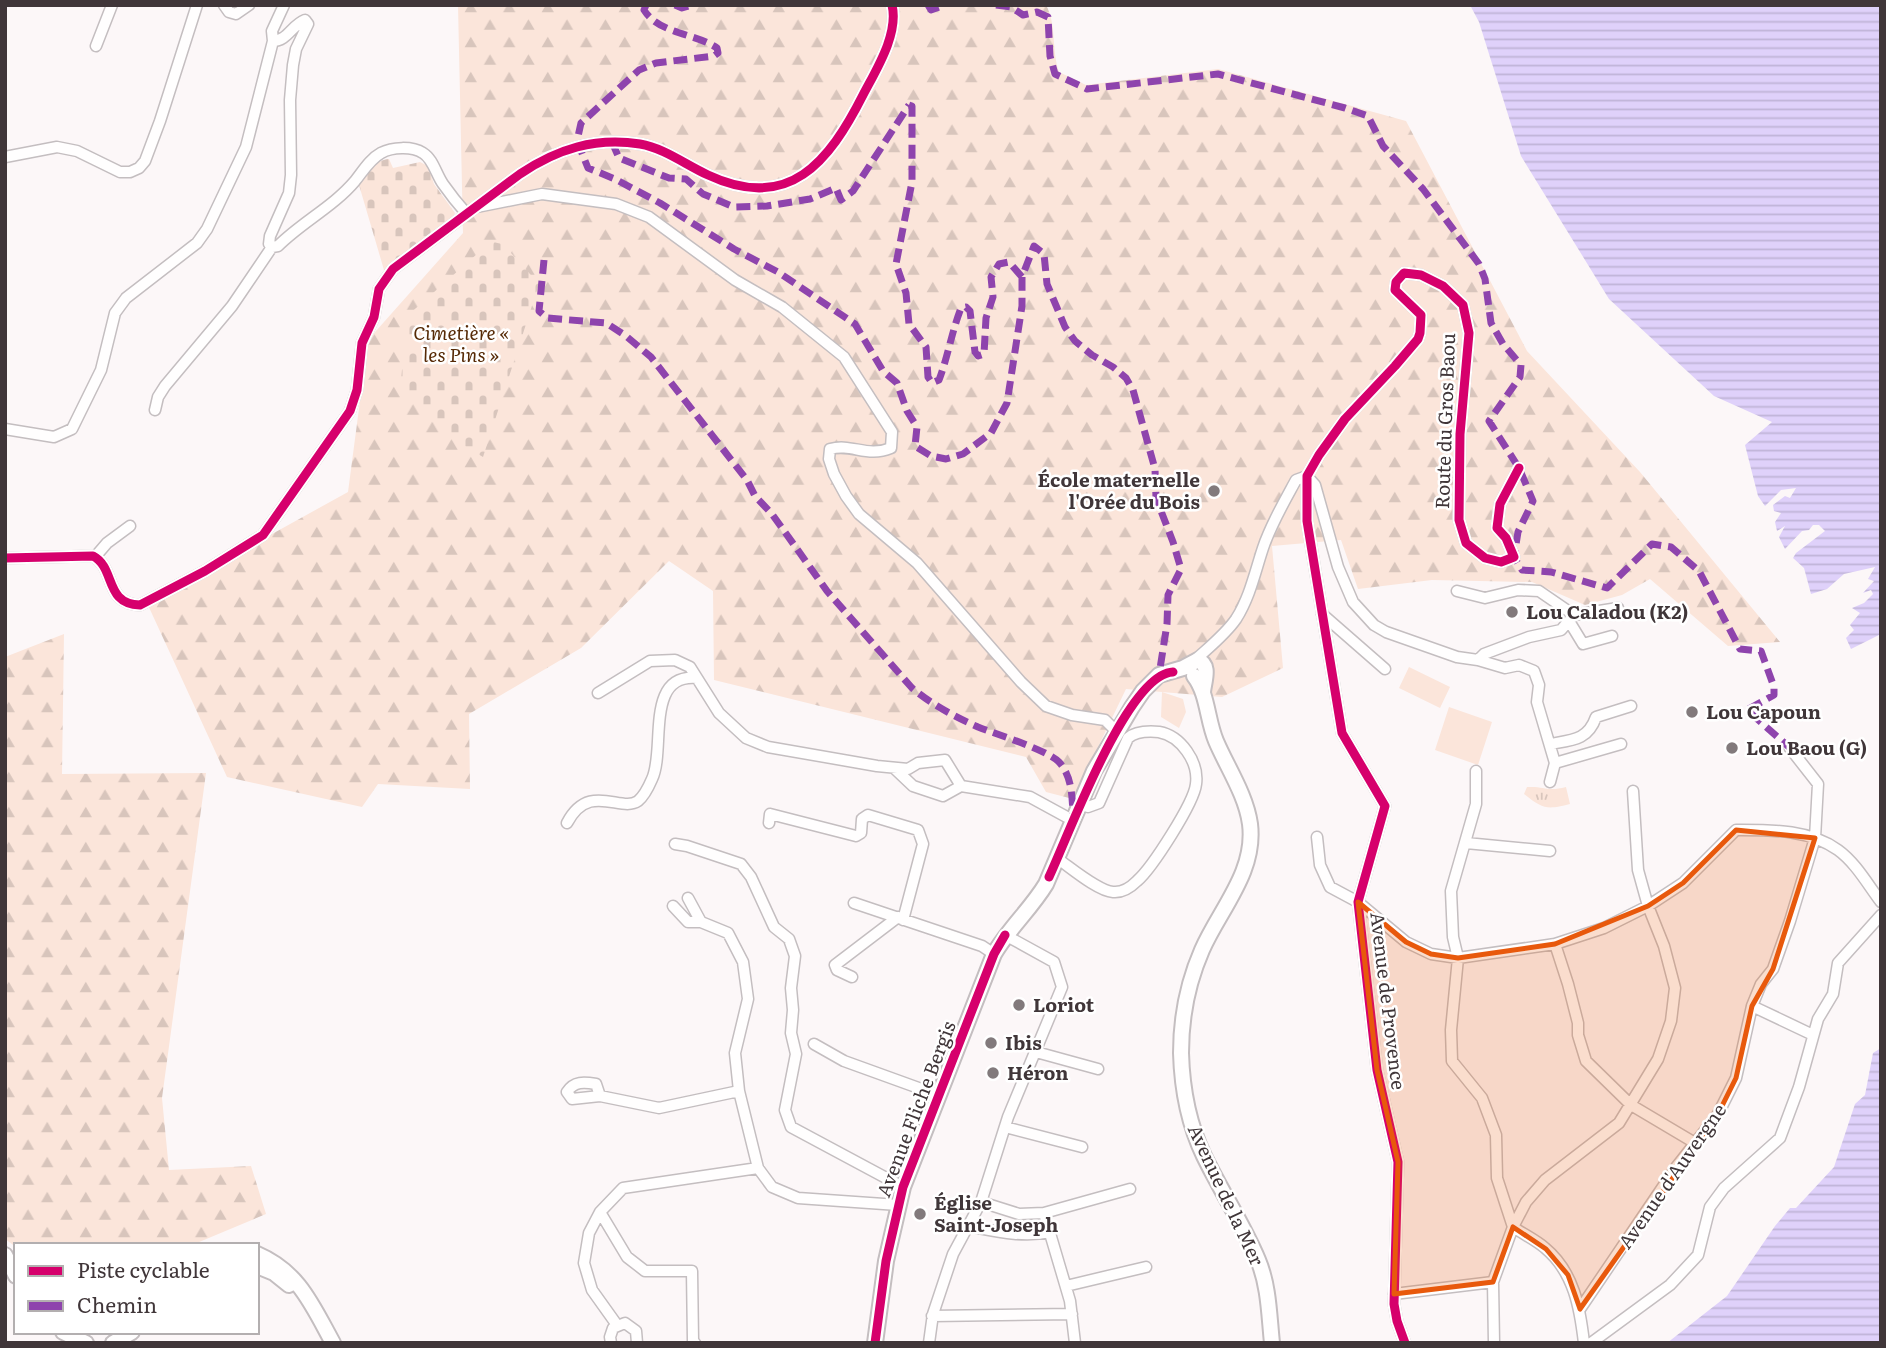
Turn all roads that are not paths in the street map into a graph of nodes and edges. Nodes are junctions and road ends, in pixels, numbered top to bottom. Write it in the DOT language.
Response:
graph roads {
  1 [pos="112,5"];
  2 [pos="197,5"];
  3 [pos="224,5"];
  4 [pos="249,5"];
  5 [pos="284,5"];
  6 [pos="892,5"];
  7 [pos="273,41"];
  8 [pos="96,46"];
  9 [pos="5,157"];
  10 [pos="470,210"];
  11 [pos="272,247"];
  12 [pos="155,411"];
  13 [pos="5,429"];
  14 [pos="1519,468"];
  15 [pos="1307,476"];
  16 [pos="130,526"];
  17 [pos="95,557"];
  18 [pos="5,558"];
  19 [pos="1457,592"];
  20 [pos="1618,608"];
  21 [pos="1322,614"];
  22 [pos="1572,618"];
  23 [pos="1612,636"];
  24 [pos="1478,660"];
  25 [pos="1385,669"];
  26 [pos="1197,670"];
  27 [pos="697,678"];
  28 [pos="598,693"];
  29 [pos="1631,706"];
  30 [pos="1117,732"];
  31 [pos="1550,744"];
  32 [pos="1621,744"];
  33 [pos="1789,747"];
  34 [pos="1555,763"];
  35 [pos="894,768"];
  36 [pos="1476,771"];
  37 [pos="1550,782"];
  38 [pos="961,786"];
  39 [pos="1633,791"];
  40 [pos="1080,804"];
  41 [pos="1074,821"];
  42 [pos="566,823"];
  43 [pos="769,823"];
  44 [pos="1317,837"];
  45 [pos="1815,838"];
  46 [pos="1466,843"];
  47 [pos="675,845"];
  48 [pos="1550,851"];
  49 [pos="1058,859"];
  50 [pos="688,898"];
  51 [pos="1358,902"];
  52 [pos="1881,902"];
  53 [pos="853,903"];
  54 [pos="673,906"];
  55 [pos="1648,906"];
  56 [pos="1881,915"];
  57 [pos="900,918"];
  58 [pos="701,922"];
  59 [pos="1005,935"];
  60 [pos="1555,944"];
  61 [pos="994,954"];
  62 [pos="1458,958"];
  63 [pos="852,977"];
  64 [pos="1752,1006"];
  65 [pos="1813,1035"];
  66 [pos="814,1044"];
  67 [pos="1036,1052"];
  68 [pos="1098,1069"];
  69 [pos="739,1091"];
  70 [pos="938,1095"];
  71 [pos="600,1096"];
  72 [pos="1631,1105"];
  73 [pos="1005,1127"];
  74 [pos="1695,1143"];
  75 [pos="1082,1147"];
  76 [pos="758,1168"];
  77 [pos="903,1187"];
  78 [pos="1130,1189"];
  79 [pos="981,1202"];
  80 [pos="898,1205"];
  81 [pos="600,1212"];
  82 [pos="1044,1213"];
  83 [pos="968,1226"];
  84 [pos="1513,1227"];
  85 [pos="1050,1232"];
  86 [pos="5,1255"];
  87 [pos="259,1255"];
  88 [pos="259,1267"];
  89 [pos="1146,1267"];
  90 [pos="14,1272"];
  91 [pos="1493,1282"];
  92 [pos="1066,1286"];
  93 [pos="1394,1294"];
  94 [pos="1580,1309"];
  95 [pos="1072,1314"];
  96 [pos="932,1316"];
  97 [pos="617,1325"];
  98 [pos="67,1334"];
  99 [pos="129,1334"];
  100 [pos="86,1343"];
  101 [pos="113,1343"];
  102 [pos="327,1343"];
  103 [pos="333,1343"];
  104 [pos="611,1343"];
  105 [pos="636,1343"];
  106 [pos="695,1343"];
  107 [pos="875,1343"];
  108 [pos="929,1343"];
  109 [pos="1074,1343"];
  110 [pos="1272,1343"];
  111 [pos="1405,1343"];
  112 [pos="1494,1343"];
  113 [pos="1584,1343"];
  114 [pos="1591,1343"];
  1 -- 8 [label="street"];
  2 -- 9 [label="street"];
  3 -- 4 [label="street"];
  5 -- 7 [label="street"];
  6 -- 10 [label="street"];
  7 -- 11 [label="street"];
  7 -- 13 [label="street"];
  10 -- 11 [label="street"];
  10 -- 17 [label="street"];
  10 -- 30 [label="street"];
  11 -- 12 [label="street"];
  14 -- 15 [label="street, Route du Gros Baou"];
  15 -- 21 [label="street, Avenue de Provence"];
  15 -- 24 [label="street"];
  15 -- 26 [label="street"];
  16 -- 17 [label="street"];
  17 -- 18 [label="street"];
  19 -- 22 [label="street"];
  20 -- 22 [label="street"];
  21 -- 25 [label="street"];
  21 -- 51 [label="street, Avenue de Provence"];
  22 -- 23 [label="street"];
  22 -- 24 [label="street"];
  24 -- 31 [label="street"];
  26 -- 30 [label="street, Avenue Fliche Bergis"];
  26 -- 110 [label="street, Avenue de la Mer"];
  27 -- 28 [label="street"];
  27 -- 35 [label="street"];
  27 -- 42 [label="street"];
  29 -- 31 [label="street"];
  30 -- 40 [label="street, Avenue Fliche Bergis"];
  31 -- 34 [label="street"];
  32 -- 34 [label="street"];
  33 -- 45 [label="street, Avenue d'Auvergne"];
  34 -- 37 [label="street"];
  35 -- 38 [label="street"];
  35 -- 38 [label="street"];
  36 -- 46 [label="street"];
  38 -- 41 [label="street"];
  39 -- 55 [label="street"];
  40 -- 41 [label="street, Avenue Fliche Bergis"];
  40 -- 49 [label="street"];
  41 -- 49 [label="street, Avenue Fliche Bergis"];
  43 -- 57 [label="street"];
  44 -- 51 [label="street"];
  45 -- 52 [label="street"];
  45 -- 55 [label="street"];
  45 -- 64 [label="street, Avenue d'Auvergne"];
  46 -- 48 [label="street"];
  46 -- 62 [label="street"];
  47 -- 77 [label="street"];
  49 -- 59 [label="street, Avenue Fliche Bergis"];
  50 -- 58 [label="street"];
  51 -- 62 [label="street"];
  51 -- 93 [label="street, Avenue de Provence"];
  53 -- 57 [label="street"];
  54 -- 58 [label="street"];
  55 -- 60 [label="street"];
  55 -- 72 [label="street"];
  56 -- 65 [label="street"];
  57 -- 61 [label="street"];
  57 -- 63 [label="street"];
  58 -- 69 [label="street"];
  59 -- 61 [label="street, Avenue Fliche Bergis"];
  59 -- 67 [label="street"];
  60 -- 62 [label="street"];
  60 -- 72 [label="street"];
  61 -- 70 [label="street, Avenue Fliche Bergis"];
  62 -- 84 [label="street"];
  64 -- 65 [label="street"];
  64 -- 74 [label="street, Avenue d'Auvergne"];
  65 -- 114 [label="street"];
  66 -- 70 [label="street"];
  67 -- 68 [label="street"];
  67 -- 73 [label="street"];
  69 -- 71 [label="street"];
  69 -- 76 [label="street"];
  70 -- 77 [label="street, Avenue Fliche Bergis"];
  72 -- 74 [label="street"];
  72 -- 84 [label="street"];
  73 -- 75 [label="street"];
  73 -- 79 [label="street"];
  74 -- 94 [label="street, Avenue d'Auvergne"];
  76 -- 80 [label="street"];
  76 -- 81 [label="street"];
  77 -- 80 [label="street, Avenue Fliche Bergis"];
  78 -- 82 [label="street"];
  79 -- 82 [label="street"];
  79 -- 83 [label="street"];
  80 -- 107 [label="street, Avenue Fliche Bergis"];
  81 -- 97 [label="street"];
  81 -- 106 [label="street"];
  82 -- 85 [label="street"];
  83 -- 85 [label="street"];
  83 -- 96 [label="street"];
  84 -- 91 [label="street"];
  84 -- 94 [label="street"];
  85 -- 92 [label="street"];
  86 -- 90 [label="street"];
  87 -- 103 [label="street"];
  88 -- 102 [label="street"];
  89 -- 92 [label="street"];
  91 -- 93 [label="street"];
  91 -- 112 [label="street"];
  92 -- 95 [label="street"];
  93 -- 111 [label="street, Avenue de Provence"];
  94 -- 113 [label="street"];
  95 -- 96 [label="street"];
  95 -- 109 [label="street"];
  96 -- 108 [label="street"];
  97 -- 104 [label="street"];
  97 -- 105 [label="street"];
  98 -- 100 [label="street"];
  99 -- 101 [label="street"];
}
